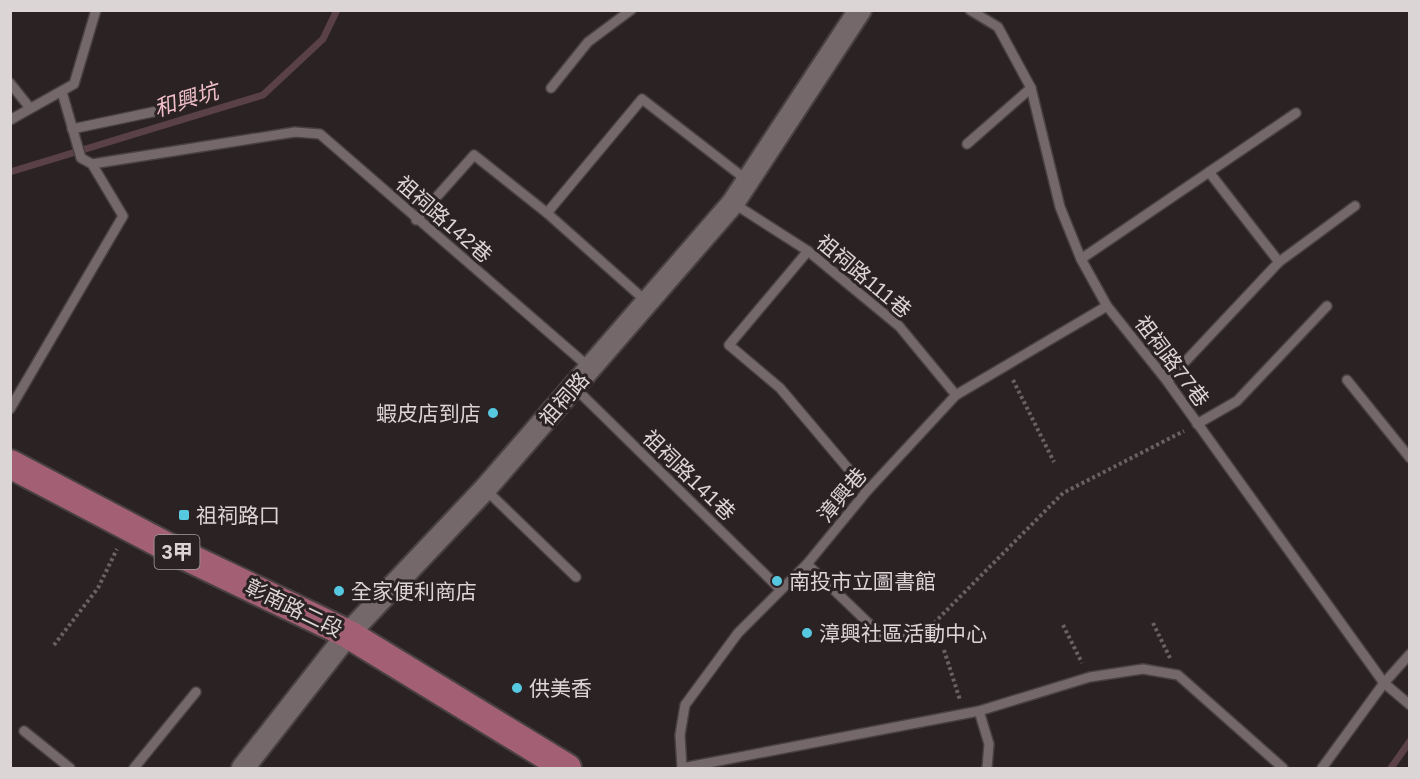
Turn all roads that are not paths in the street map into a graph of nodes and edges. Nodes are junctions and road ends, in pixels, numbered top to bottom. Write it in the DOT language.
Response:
graph roads {
  1 [pos="96,10"];
  2 [pos="631,10"];
  3 [pos="970,10"];
  4 [pos="852,13"];
  5 [pos="10,83"];
  6 [pos="551,88"];
  7 [pos="1031,88"];
  8 [pos="62,92"];
  9 [pos="30,108"];
  10 [pos="167,109"];
  11 [pos="1296,113"];
  12 [pos="10,120"];
  13 [pos="72,129"];
  14 [pos="967,144"];
  15 [pos="92,164"];
  16 [pos="1209,172"];
  17 [pos="748,181"];
  18 [pos="734,203"];
  19 [pos="1355,206"];
  20 [pos="547,213"];
  21 [pos="416,220"];
  22 [pos="808,252"];
  23 [pos="1081,258"];
  24 [pos="1279,262"];
  25 [pos="647,302"];
  26 [pos="1107,306"];
  27 [pos="1327,306"];
  28 [pos="591,369"];
  29 [pos="1347,380"];
  30 [pos="1167,381"];
  31 [pos="574,387"];
  32 [pos="956,395"];
  33 [pos="10,409"];
  34 [pos="1197,424"];
  35 [pos="1410,458"];
  36 [pos="10,464"];
  37 [pos="485,489"];
  38 [pos="867,491"];
  39 [pos="807,564"];
  40 [pos="576,577"];
  41 [pos="780,589"];
  42 [pos="348,634"];
  43 [pos="940,638"];
  44 [pos="1410,654"];
  45 [pos="1384,683"];
  46 [pos="196,692"];
  47 [pos="1410,705"];
  48 [pos="979,711"];
  49 [pos="24,731"];
  50 [pos="70,768"];
  51 [pos="134,768"];
  52 [pos="243,768"];
  53 [pos="567,768"];
  54 [pos="682,768"];
  55 [pos="987,768"];
  56 [pos="1283,768"];
  57 [pos="1322,768"];
  1 -- 8 [label="lane"];
  2 -- 6 [label="lane"];
  3 -- 7 [label="lane, 祖祠路77巷"];
  4 -- 17 [label="street, 祖祠路"];
  5 -- 9 [label="lane"];
  7 -- 14 [label="lane"];
  7 -- 23 [label="lane, 祖祠路77巷"];
  8 -- 9 [label="lane"];
  8 -- 13 [label="lane"];
  9 -- 12 [label="lane"];
  10 -- 13 [label="lane"];
  11 -- 16 [label="lane"];
  13 -- 15 [label="lane"];
  15 -- 21 [label="lane, 祖祠路142巷"];
  15 -- 33 [label="lane"];
  16 -- 23 [label="lane"];
  16 -- 24 [label="lane"];
  17 -- 18 [label="street, 祖祠路"];
  17 -- 20 [label="lane"];
  18 -- 22 [label="lane, 祖祠路111巷"];
  18 -- 25 [label="street, 祖祠路"];
  19 -- 24 [label="lane"];
  20 -- 21 [label="lane"];
  20 -- 25 [label="lane"];
  21 -- 28 [label="lane, 祖祠路142巷"];
  22 -- 32 [label="lane, 祖祠路111巷"];
  22 -- 38 [label="lane"];
  23 -- 26 [label="lane, 祖祠路77巷"];
  24 -- 30 [label="lane"];
  25 -- 28 [label="street, 祖祠路"];
  26 -- 30 [label="lane, 祖祠路77巷"];
  26 -- 32 [label="lane, 漳興巷"];
  27 -- 34 [label="lane"];
  28 -- 31 [label="street, 祖祠路"];
  29 -- 35 [label="lane"];
  30 -- 34 [label="lane, 祖祠路77巷"];
  31 -- 37 [label="street, 祖祠路"];
  31 -- 41 [label="lane, 祖祠路141巷"];
  32 -- 38 [label="lane, 漳興巷"];
  34 -- 45 [label="lane, 祖祠路77巷"];
  36 -- 42 [label="main road, 彰南路二段 / 3甲"];
  37 -- 40 [label="lane"];
  37 -- 42 [label="street, 祖祠路"];
  38 -- 39 [label="lane, 漳興巷"];
  39 -- 41 [label="lane, 漳興巷"];
  39 -- 43 [label="lane"];
  41 -- 54 [label="lane, 漳興巷"];
  42 -- 52 [label="street, 祖祠路"];
  42 -- 53 [label="main road, 彰南路二段 / 3甲"];
  44 -- 45 [label="lane"];
  45 -- 47 [label="lane, 祖祠路77巷"];
  45 -- 57 [label="lane"];
  46 -- 51 [label="lane"];
  48 -- 54 [label="lane"];
  48 -- 55 [label="lane"];
  48 -- 56 [label="lane"];
  49 -- 50 [label="lane"];
}
